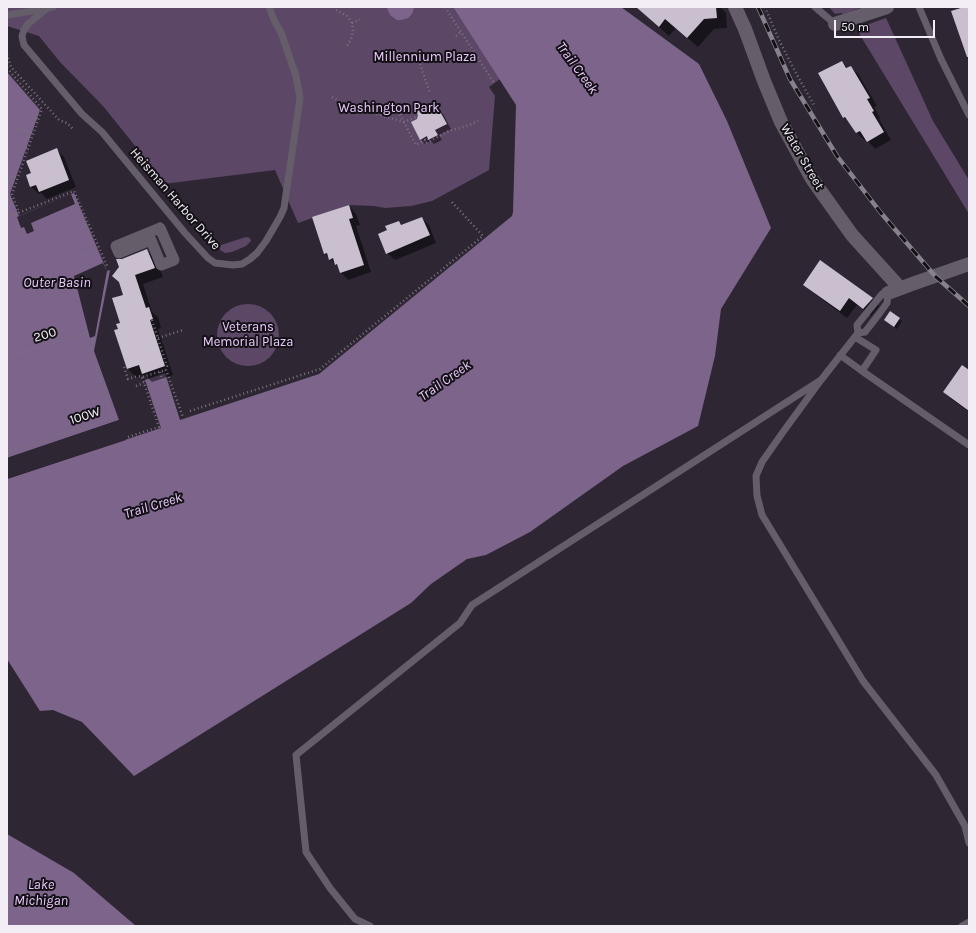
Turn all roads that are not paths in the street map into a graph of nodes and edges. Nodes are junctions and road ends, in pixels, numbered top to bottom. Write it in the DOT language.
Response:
graph roads {
  1 [pos="269,7"];
  2 [pos="734,7"];
  3 [pos="815,7"];
  4 [pos="919,7"];
  5 [pos="7,8"];
  6 [pos="50,8"];
  7 [pos="884,8"];
  8 [pos="16,14"];
  9 [pos="7,15"];
  10 [pos="835,24"];
  11 [pos="969,116"];
  12 [pos="969,264"];
  13 [pos="161,265"];
  14 [pos="894,291"];
  15 [pos="857,335"];
  16 [pos="840,355"];
  17 [pos="862,371"];
  18 [pos="821,380"];
  19 [pos="969,445"];
  20 [pos="969,843"];
  21 [pos="969,922"];
  22 [pos="370,926"];
  23 [pos="962,926"];
  1 -- 6 [label="lane, Heisman Harbor Drive"];
  2 -- 14 [label="street, Water Street"];
  3 -- 10 [label="lane"];
  4 -- 11 [label="lane"];
  5 -- 8 [label="lane"];
  6 -- 8 [label="lane"];
  7 -- 10 [label="street"];
  8 -- 9 [label="lane"];
  12 -- 14 [label="street"];
  13 -- 13 [label="street"];
  14 -- 15 [label="lane"];
  15 -- 16 [label="lane"];
  15 -- 17 [label="lane"];
  16 -- 17 [label="lane"];
  16 -- 18 [label="lane"];
  17 -- 19 [label="lane"];
  18 -- 20 [label="lane"];
  18 -- 22 [label="lane"];
  21 -- 23 [label="lane"];
}
